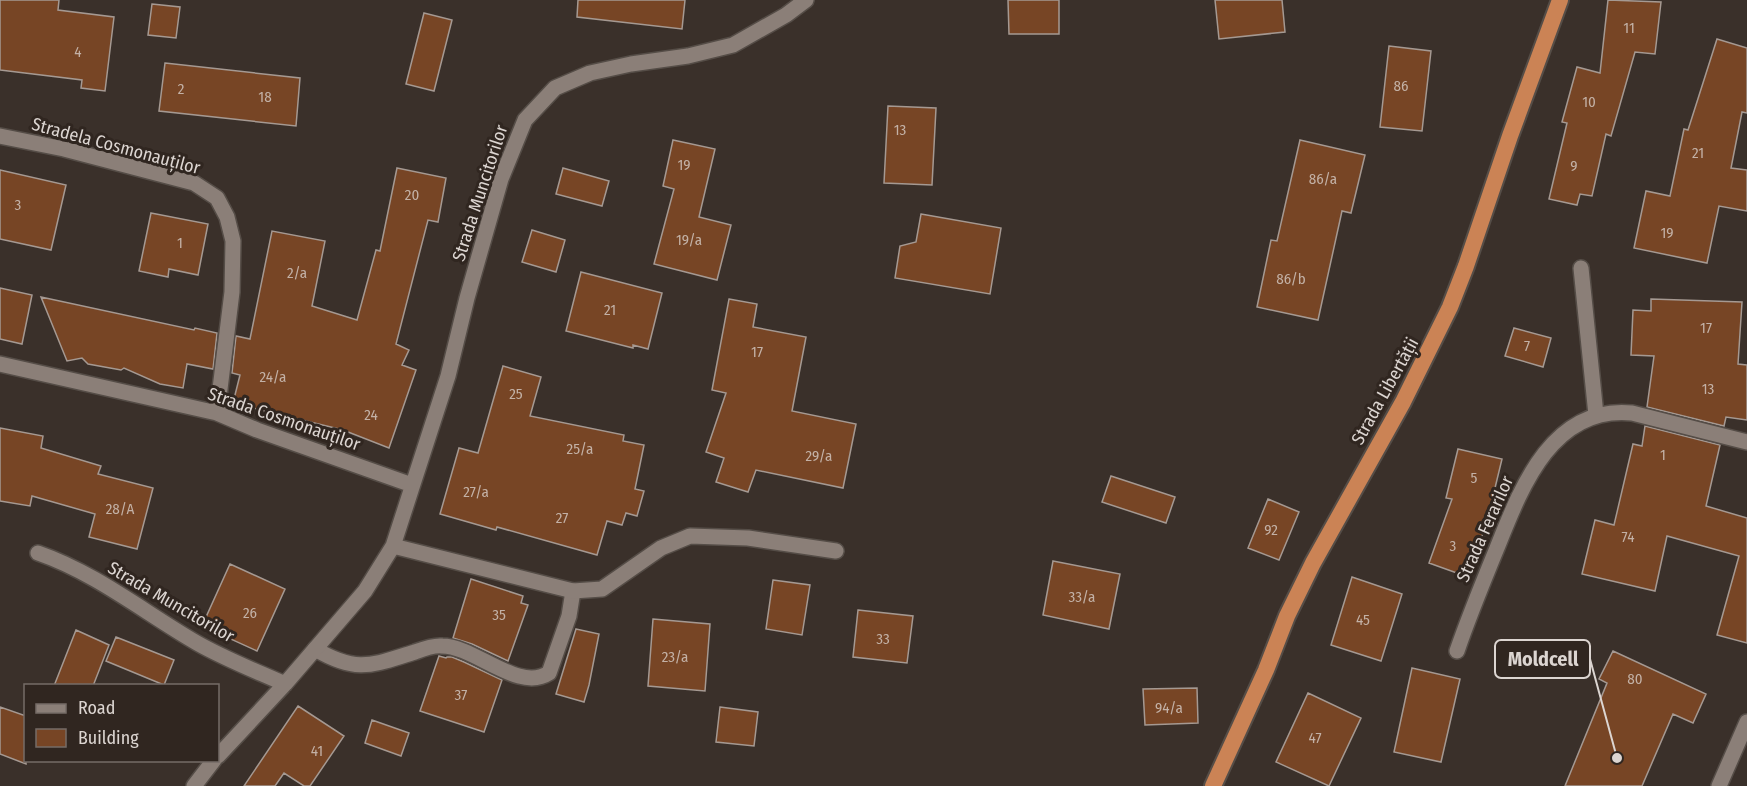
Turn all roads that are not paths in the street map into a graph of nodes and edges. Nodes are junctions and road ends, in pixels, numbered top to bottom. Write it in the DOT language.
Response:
graph roads {
  1 [pos="806,0"];
  2 [pos="1560,0"];
  3 [pos="0,136"];
  4 [pos="1581,268"];
  5 [pos="0,364"];
  6 [pos="217,413"];
  7 [pos="1596,415"];
  8 [pos="1747,442"];
  9 [pos="412,485"];
  10 [pos="393,546"];
  11 [pos="836,551"];
  12 [pos="38,553"];
  13 [pos="573,591"];
  14 [pos="315,649"];
  15 [pos="1457,651"];
  16 [pos="285,684"];
  17 [pos="1747,722"];
  18 [pos="219,755"];
  19 [pos="212,762"];
  20 [pos="194,786"];
  21 [pos="1213,786"];
  22 [pos="1719,786"];
  1 -- 9 [label="street, Strada Muncitorilor"];
  2 -- 21 [label="highway, Strada Libertății"];
  3 -- 6 [label="street, Stradela Cosmonauților"];
  4 -- 7 [label="street"];
  5 -- 6 [label="street, Strada Cosmonauților"];
  6 -- 9 [label="street, Strada Cosmonauților"];
  7 -- 8 [label="street, Strada Ferarilor"];
  7 -- 15 [label="street, Strada Ferarilor"];
  9 -- 10 [label="street, Strada Muncitorilor"];
  10 -- 13 [label="street"];
  10 -- 14 [label="street, Strada Muncitorilor"];
  11 -- 13 [label="street"];
  12 -- 16 [label="street, Strada Muncitorilor"];
  13 -- 14 [label="street"];
  14 -- 16 [label="street, Strada Muncitorilor"];
  16 -- 18 [label="street, Strada Muncitorilor"];
  17 -- 22 [label="street"];
  19 -- 20 [label="street"];
}
